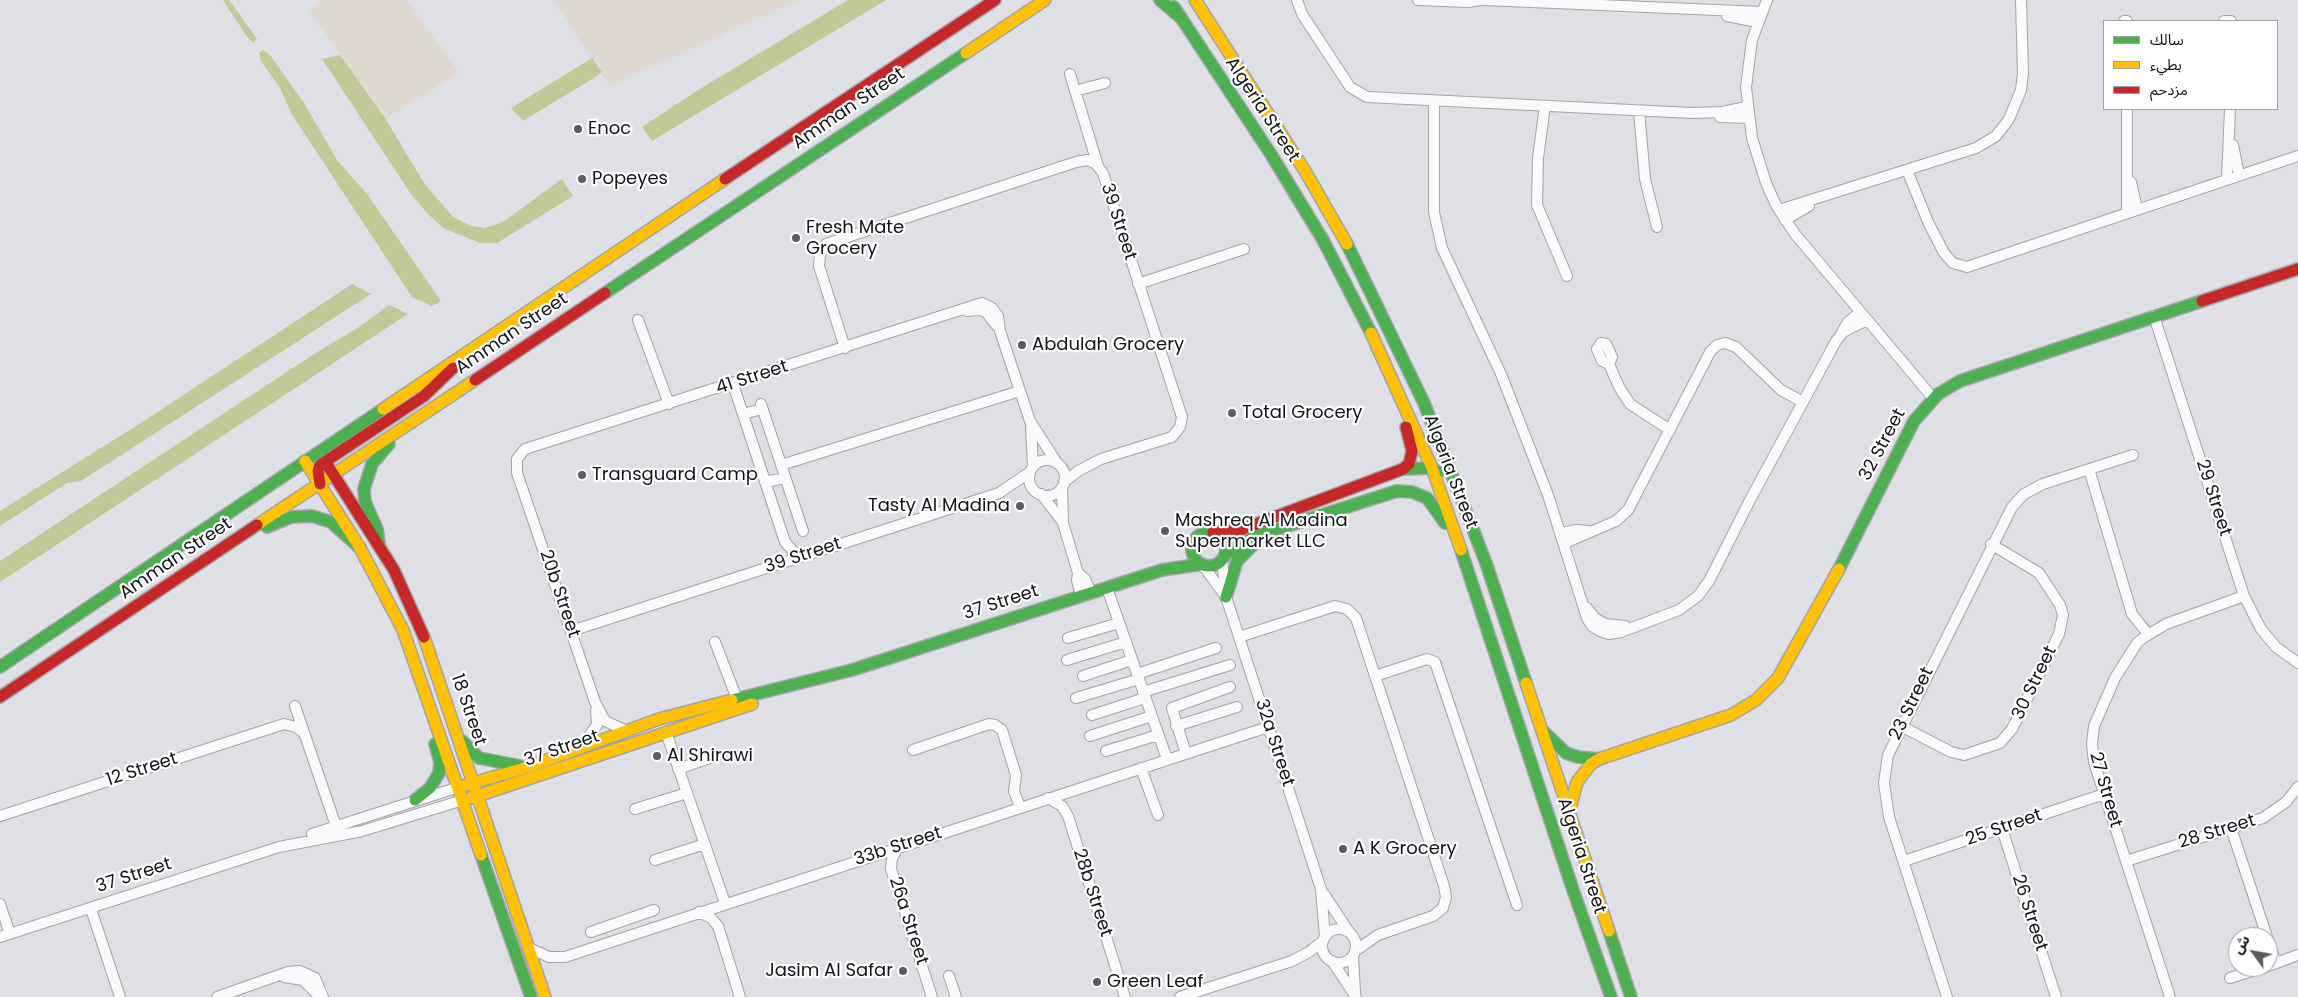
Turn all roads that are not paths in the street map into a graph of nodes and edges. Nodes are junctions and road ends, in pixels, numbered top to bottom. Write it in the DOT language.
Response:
graph roads {
  1 [pos="995,0"];
  2 [pos="1029,0"];
  3 [pos="1045,0"];
  4 [pos="1160,0"];
  5 [pos="1169,0"];
  6 [pos="1195,0"];
  7 [pos="1297,0"];
  8 [pos="1418,0"];
  9 [pos="1480,0"];
  10 [pos="1485,0"];
  11 [pos="1767,0"];
  12 [pos="2021,0"];
  13 [pos="1548,2"];
  14 [pos="1651,4"];
  15 [pos="1180,17"];
  16 [pos="1760,17"];
  17 [pos="1008,24"];
  18 [pos="1070,74"];
  19 [pos="1105,83"];
  20 [pos="1075,91"];
  21 [pos="1438,101"];
  22 [pos="1541,106"];
  23 [pos="1747,107"];
  24 [pos="2127,110"];
  25 [pos="2230,110"];
  26 [pos="1644,111"];
  27 [pos="1692,113"];
  28 [pos="1748,118"];
  29 [pos="2230,120"];
  30 [pos="1092,143"];
  31 [pos="2128,154"];
  32 [pos="2298,156"];
  33 [pos="1082,161"];
  34 [pos="1098,166"];
  35 [pos="1907,170"];
  36 [pos="2239,175"];
  37 [pos="2227,179"];
  38 [pos="1828,196"];
  39 [pos="2137,209"];
  40 [pos="1779,210"];
  41 [pos="2127,212"];
  42 [pos="1785,220"];
  43 [pos="1657,227"];
  44 [pos="1244,249"];
  45 [pos="2298,269"];
  46 [pos="1567,276"];
  47 [pos="1138,284"];
  48 [pos="1864,316"];
  49 [pos="2154,316"];
  50 [pos="638,320"];
  51 [pos="845,348"];
  52 [pos="1609,364"];
  53 [pos="733,384"];
  54 [pos="1020,391"];
  55 [pos="1402,397"];
  56 [pos="1933,398"];
  57 [pos="1803,402"];
  58 [pos="669,404"];
  59 [pos="743,414"];
  60 [pos="1030,422"];
  61 [pos="400,430"];
  62 [pos="1670,430"];
  63 [pos="2132,455"];
  64 [pos="322,457"];
  65 [pos="305,461"];
  66 [pos="1057,463"];
  67 [pos="781,466"];
  68 [pos="1432,468"];
  69 [pos="1403,469"];
  70 [pos="2089,469"];
  71 [pos="1032,470"];
  72 [pos="334,474"];
  73 [pos="785,478"];
  74 [pos="765,482"];
  75 [pos="320,484"];
  76 [pos="1063,485"];
  77 [pos="522,486"];
  78 [pos="1041,494"];
  79 [pos="1063,523"];
  80 [pos="256,526"];
  81 [pos="1277,530"];
  82 [pos="803,531"];
  83 [pos="1213,532"];
  84 [pos="1563,538"];
  85 [pos="379,544"];
  86 [pos="1991,544"];
  87 [pos="1192,547"];
  88 [pos="360,548"];
  89 [pos="1461,548"];
  90 [pos="803,556"];
  91 [pos="1224,557"];
  92 [pos="1202,564"];
  93 [pos="1162,570"];
  94 [pos="1107,588"];
  95 [pos="1086,594"];
  96 [pos="2244,596"];
  97 [pos="1226,597"];
  98 [pos="1119,623"];
  99 [pos="571,631"];
  100 [pos="2148,634"];
  101 [pos="1239,637"];
  102 [pos="1068,638"];
  103 [pos="715,642"];
  104 [pos="1126,642"];
  105 [pos="1216,648"];
  106 [pos="1067,660"];
  107 [pos="1132,660"];
  108 [pos="2298,663"];
  109 [pos="1230,665"];
  110 [pos="0,666"];
  111 [pos="852,670"];
  112 [pos="1083,676"];
  113 [pos="1138,676"];
  114 [pos="1375,676"];
  115 [pos="1230,687"];
  116 [pos="1144,695"];
  117 [pos="1530,696"];
  118 [pos="0,697"];
  119 [pos="1076,698"];
  120 [pos="737,699"];
  121 [pos="596,702"];
  122 [pos="1237,706"];
  123 [pos="1092,714"];
  124 [pos="1152,716"];
  125 [pos="284,724"];
  126 [pos="1176,726"];
  127 [pos="1901,726"];
  128 [pos="438,727"];
  129 [pos="1268,727"];
  130 [pos="1541,729"];
  131 [pos="627,731"];
  132 [pos="666,732"];
  133 [pos="304,733"];
  134 [pos="1158,735"];
  135 [pos="1090,736"];
  136 [pos="459,738"];
  137 [pos="581,748"];
  138 [pos="914,750"];
  139 [pos="1106,751"];
  140 [pos="1186,754"];
  141 [pos="718,755"];
  142 [pos="1167,759"];
  143 [pos="1599,759"];
  144 [pos="528,767"];
  145 [pos="1141,768"];
  146 [pos="678,769"];
  147 [pos="474,783"];
  148 [pos="459,788"];
  149 [pos="2298,788"];
  150 [pos="687,793"];
  151 [pos="2104,794"];
  152 [pos="479,796"];
  153 [pos="1048,798"];
  154 [pos="414,800"];
  155 [pos="463,800"];
  156 [pos="1020,807"];
  157 [pos="636,809"];
  158 [pos="1570,813"];
  159 [pos="1158,815"];
  160 [pos="0,816"];
  161 [pos="336,826"];
  162 [pos="2231,828"];
  163 [pos="2002,829"];
  164 [pos="705,844"];
  165 [pos="899,846"];
  166 [pos="279,847"];
  167 [pos="655,860"];
  168 [pos="1904,861"];
  169 [pos="2126,861"];
  170 [pos="1321,889"];
  171 [pos="725,903"];
  172 [pos="0,904"];
  173 [pos="1517,905"];
  174 [pos="91,909"];
  175 [pos="654,910"];
  176 [pos="698,912"];
  177 [pos="623,921"];
  178 [pos="2264,927"];
  179 [pos="590,932"];
  180 [pos="1350,933"];
  181 [pos="628,935"];
  182 [pos="5,936"];
  183 [pos="1324,939"];
  184 [pos="529,948"];
  185 [pos="1354,953"];
  186 [pos="2298,955"];
  187 [pos="1332,961"];
  188 [pos="2278,963"];
  189 [pos="949,976"];
  190 [pos="2233,977"];
  191 [pos="2230,978"];
  192 [pos="1356,995"];
  193 [pos="120,997"];
  194 [pos="217,997"];
  195 [pos="321,997"];
  196 [pos="531,997"];
  197 [pos="544,997"];
  198 [pos="740,997"];
  199 [pos="932,997"];
  200 [pos="956,997"];
  201 [pos="1125,997"];
  202 [pos="1180,997"];
  203 [pos="1611,997"];
  204 [pos="1631,997"];
  205 [pos="1948,997"];
  206 [pos="2056,997"];
  207 [pos="2170,997"];
  1 -- 64 [label="main road, Amman Street"];
  2 -- 17 [label="main road"];
  3 -- 17 [label="main road, Amman Street"];
  4 -- 15 [label="main road"];
  5 -- 15 [label="main road, Algeria Street"];
  6 -- 117 [label="main road, Algeria Street"];
  7 -- 21 [label="street"];
  8 -- 9 [label="street"];
  10 -- 13 [label="street"];
  11 -- 16 [label="street"];
  12 -- 35 [label="street"];
  13 -- 14 [label="street"];
  14 -- 16 [label="street"];
  15 -- 55 [label="main road, Algeria Street"];
  16 -- 23 [label="street"];
  17 -- 61 [label="main road, Amman Street"];
  18 -- 20 [label="street"];
  19 -- 20 [label="street"];
  20 -- 30 [label="street"];
  21 -- 22 [label="street"];
  21 -- 84 [label="street"];
  22 -- 26 [label="street"];
  22 -- 46 [label="street"];
  23 -- 27 [label="street"];
  23 -- 28 [label="street"];
  24 -- 31 [label="street"];
  25 -- 29 [label="street"];
  26 -- 27 [label="street"];
  26 -- 43 [label="street"];
  27 -- 28 [label="street"];
  28 -- 40 [label="street"];
  29 -- 36 [label="street"];
  29 -- 37 [label="street"];
  30 -- 33 [label="street"];
  30 -- 34 [label="street"];
  31 -- 39 [label="street"];
  31 -- 41 [label="street"];
  32 -- 36 [label="street"];
  33 -- 34 [label="street, 39 Street"];
  33 -- 51 [label="street"];
  34 -- 47 [label="street, 39 Street"];
  35 -- 38 [label="street"];
  35 -- 41 [label="street"];
  36 -- 37 [label="street"];
  37 -- 39 [label="street"];
  38 -- 40 [label="street"];
  38 -- 42 [label="street"];
  39 -- 41 [label="street"];
  40 -- 42 [label="street"];
  42 -- 48 [label="street"];
  44 -- 47 [label="street"];
  45 -- 49 [label="main road, 32 Street"];
  47 -- 76 [label="street, 39 Street"];
  48 -- 56 [label="street"];
  48 -- 57 [label="street"];
  49 -- 56 [label="main road, 32 Street"];
  49 -- 96 [label="street, 29 Street"];
  50 -- 58 [label="street"];
  51 -- 53 [label="street, 41 Street"];
  51 -- 54 [label="street, 41 Street"];
  52 -- 62 [label="street"];
  53 -- 58 [label="street, 41 Street"];
  53 -- 59 [label="street"];
  54 -- 60 [label="street"];
  54 -- 67 [label="street"];
  55 -- 68 [label="main road, Algeria Street"];
  55 -- 69 [label="main road"];
  56 -- 143 [label="main road, 32 Street"];
  57 -- 62 [label="street"];
  57 -- 84 [label="street"];
  58 -- 77 [label="street, 41 Street"];
  59 -- 67 [label="street"];
  59 -- 74 [label="street"];
  60 -- 66 [label="street"];
  60 -- 71 [label="street"];
  61 -- 72 [label="main road, Amman Street"];
  61 -- 85 [label="main road"];
  62 -- 84 [label="street"];
  63 -- 70 [label="street, 23 Street"];
  64 -- 65 [label="main road, Amman Street"];
  64 -- 72 [label="main road, 18 Street"];
  64 -- 75 [label="main road"];
  65 -- 75 [label="main road, 18 Street"];
  65 -- 110 [label="main road, Amman Street"];
  66 -- 71 [label="street"];
  66 -- 76 [label="street"];
  67 -- 73 [label="street"];
  68 -- 69 [label="main road"];
  68 -- 89 [label="main road, Algeria Street"];
  68 -- 117 [label="main road"];
  69 -- 83 [label="main road"];
  70 -- 86 [label="street, 23 Street"];
  70 -- 100 [label="street"];
  71 -- 78 [label="street"];
  71 -- 90 [label="street, 39 Street"];
  72 -- 75 [label="main road, Amman Street"];
  72 -- 85 [label="main road, 18 Street"];
  73 -- 74 [label="street"];
  73 -- 82 [label="street"];
  74 -- 90 [label="street"];
  75 -- 80 [label="main road, Amman Street"];
  75 -- 88 [label="main road, 18 Street"];
  76 -- 78 [label="street"];
  76 -- 79 [label="street"];
  77 -- 99 [label="street, 20b Street"];
  78 -- 79 [label="street"];
  79 -- 95 [label="street"];
  80 -- 88 [label="main road"];
  80 -- 118 [label="main road, Amman Street"];
  81 -- 89 [label="main road"];
  81 -- 91 [label="main road"];
  81 -- 97 [label="main road"];
  83 -- 87 [label="main road"];
  83 -- 91 [label="main road"];
  85 -- 136 [label="main road, 18 Street"];
  86 -- 127 [label="street, 23 Street"];
  86 -- 127 [label="street, 30 Street"];
  87 -- 92 [label="main road"];
  87 -- 93 [label="main road, 37 Street"];
  88 -- 128 [label="main road, 18 Street"];
  89 -- 203 [label="main road, Algeria Street"];
  90 -- 99 [label="street, 39 Street"];
  91 -- 92 [label="main road"];
  91 -- 97 [label="street, 32a Street"];
  92 -- 93 [label="main road, 37 Street"];
  92 -- 97 [label="street, 32a Street"];
  93 -- 94 [label="main road, 37 Street"];
  94 -- 95 [label="main road, 37 Street"];
  94 -- 98 [label="street"];
  95 -- 111 [label="main road, 37 Street"];
  96 -- 100 [label="street, 27 Street"];
  96 -- 108 [label="street, 29 Street"];
  97 -- 101 [label="street, 32a Street"];
  98 -- 102 [label="street"];
  98 -- 104 [label="street"];
  99 -- 121 [label="street, 20b Street"];
  100 -- 151 [label="street, 27 Street"];
  101 -- 114 [label="street"];
  101 -- 129 [label="street, 32a Street"];
  103 -- 120 [label="street"];
  104 -- 106 [label="street"];
  104 -- 107 [label="street"];
  105 -- 113 [label="street"];
  107 -- 112 [label="street"];
  107 -- 113 [label="street"];
  109 -- 116 [label="street"];
  111 -- 120 [label="main road, 37 Street"];
  111 -- 132 [label="main road, 37 Street"];
  113 -- 116 [label="street"];
  113 -- 119 [label="street"];
  114 -- 173 [label="street"];
  114 -- 185 [label="street"];
  115 -- 126 [label="street"];
  116 -- 123 [label="street"];
  116 -- 124 [label="street"];
  117 -- 130 [label="main road, Algeria Street"];
  120 -- 131 [label="main road, 37 Street"];
  121 -- 131 [label="street, 20b Street"];
  121 -- 137 [label="street, 20b Street"];
  122 -- 126 [label="street"];
  124 -- 134 [label="street"];
  124 -- 135 [label="street"];
  125 -- 133 [label="street"];
  125 -- 133 [label="street"];
  125 -- 160 [label="street, 12 Street"];
  126 -- 140 [label="street"];
  127 -- 168 [label="street, 23 Street"];
  128 -- 148 [label="main road, 18 Street"];
  128 -- 154 [label="main road"];
  129 -- 140 [label="street, 33b Street"];
  129 -- 170 [label="street, 32a Street"];
  130 -- 143 [label="main road, 32 Street"];
  130 -- 158 [label="main road, Algeria Street"];
  131 -- 137 [label="main road, 37 Street"];
  132 -- 146 [label="street"];
  132 -- 152 [label="main road, 37 Street"];
  133 -- 161 [label="street"];
  134 -- 139 [label="street"];
  134 -- 142 [label="street"];
  136 -- 144 [label="main road"];
  136 -- 147 [label="main road, 18 Street"];
  137 -- 144 [label="main road, 37 Street"];
  138 -- 156 [label="street"];
  140 -- 142 [label="street, 33b Street"];
  141 -- 146 [label="street"];
  142 -- 145 [label="street, 33b Street"];
  143 -- 158 [label="main road, 32 Street"];
  144 -- 147 [label="main road, 37 Street"];
  145 -- 153 [label="street, 33b Street"];
  145 -- 159 [label="street"];
  146 -- 150 [label="street"];
  147 -- 148 [label="main road, 37 Street"];
  147 -- 152 [label="main road, 18 Street"];
  148 -- 154 [label="street, 37 Street"];
  148 -- 155 [label="main road, 18 Street"];
  149 -- 162 [label="street, 28 Street"];
  150 -- 157 [label="street"];
  150 -- 164 [label="street"];
  151 -- 163 [label="street, 25 Street"];
  151 -- 169 [label="street, 27 Street"];
  152 -- 155 [label="main road, 37 Street"];
  152 -- 184 [label="main road, 18 Street"];
  153 -- 156 [label="street, 33b Street"];
  153 -- 201 [label="street, 28b Street"];
  154 -- 161 [label="street, 37 Street"];
  155 -- 166 [label="street, 37 Street"];
  155 -- 196 [label="main road, 18 Street"];
  156 -- 165 [label="street, 33b Street"];
  158 -- 204 [label="main road, Algeria Street"];
  161 -- 166 [label="street, 37 Street"];
  162 -- 169 [label="street, 28 Street"];
  162 -- 178 [label="street"];
  163 -- 168 [label="street, 25 Street"];
  163 -- 206 [label="street, 26 Street"];
  164 -- 167 [label="street"];
  164 -- 171 [label="street"];
  165 -- 171 [label="street, 33b Street"];
  165 -- 199 [label="street, 26a Street"];
  166 -- 174 [label="street, 37 Street"];
  168 -- 205 [label="street, 23 Street"];
  169 -- 207 [label="street, 27 Street"];
  170 -- 180 [label="street, 32a Street"];
  170 -- 183 [label="street, 32a Street"];
  171 -- 176 [label="street, 33b Street"];
  172 -- 182 [label="street"];
  174 -- 182 [label="street, 37 Street"];
  174 -- 193 [label="street"];
  175 -- 177 [label="street"];
  176 -- 181 [label="street, 33b Street"];
  176 -- 198 [label="street"];
  177 -- 179 [label="street"];
  177 -- 181 [label="street"];
  180 -- 183 [label="street"];
  180 -- 185 [label="street"];
  181 -- 184 [label="street, 33b Street"];
  183 -- 187 [label="street"];
  183 -- 202 [label="street"];
  184 -- 197 [label="main road, 18 Street"];
  185 -- 187 [label="street"];
  185 -- 192 [label="street"];
  186 -- 188 [label="street"];
  187 -- 192 [label="street"];
  189 -- 200 [label="street"];
  190 -- 191 [label="street"];
  194 -- 195 [label="street"];
}
